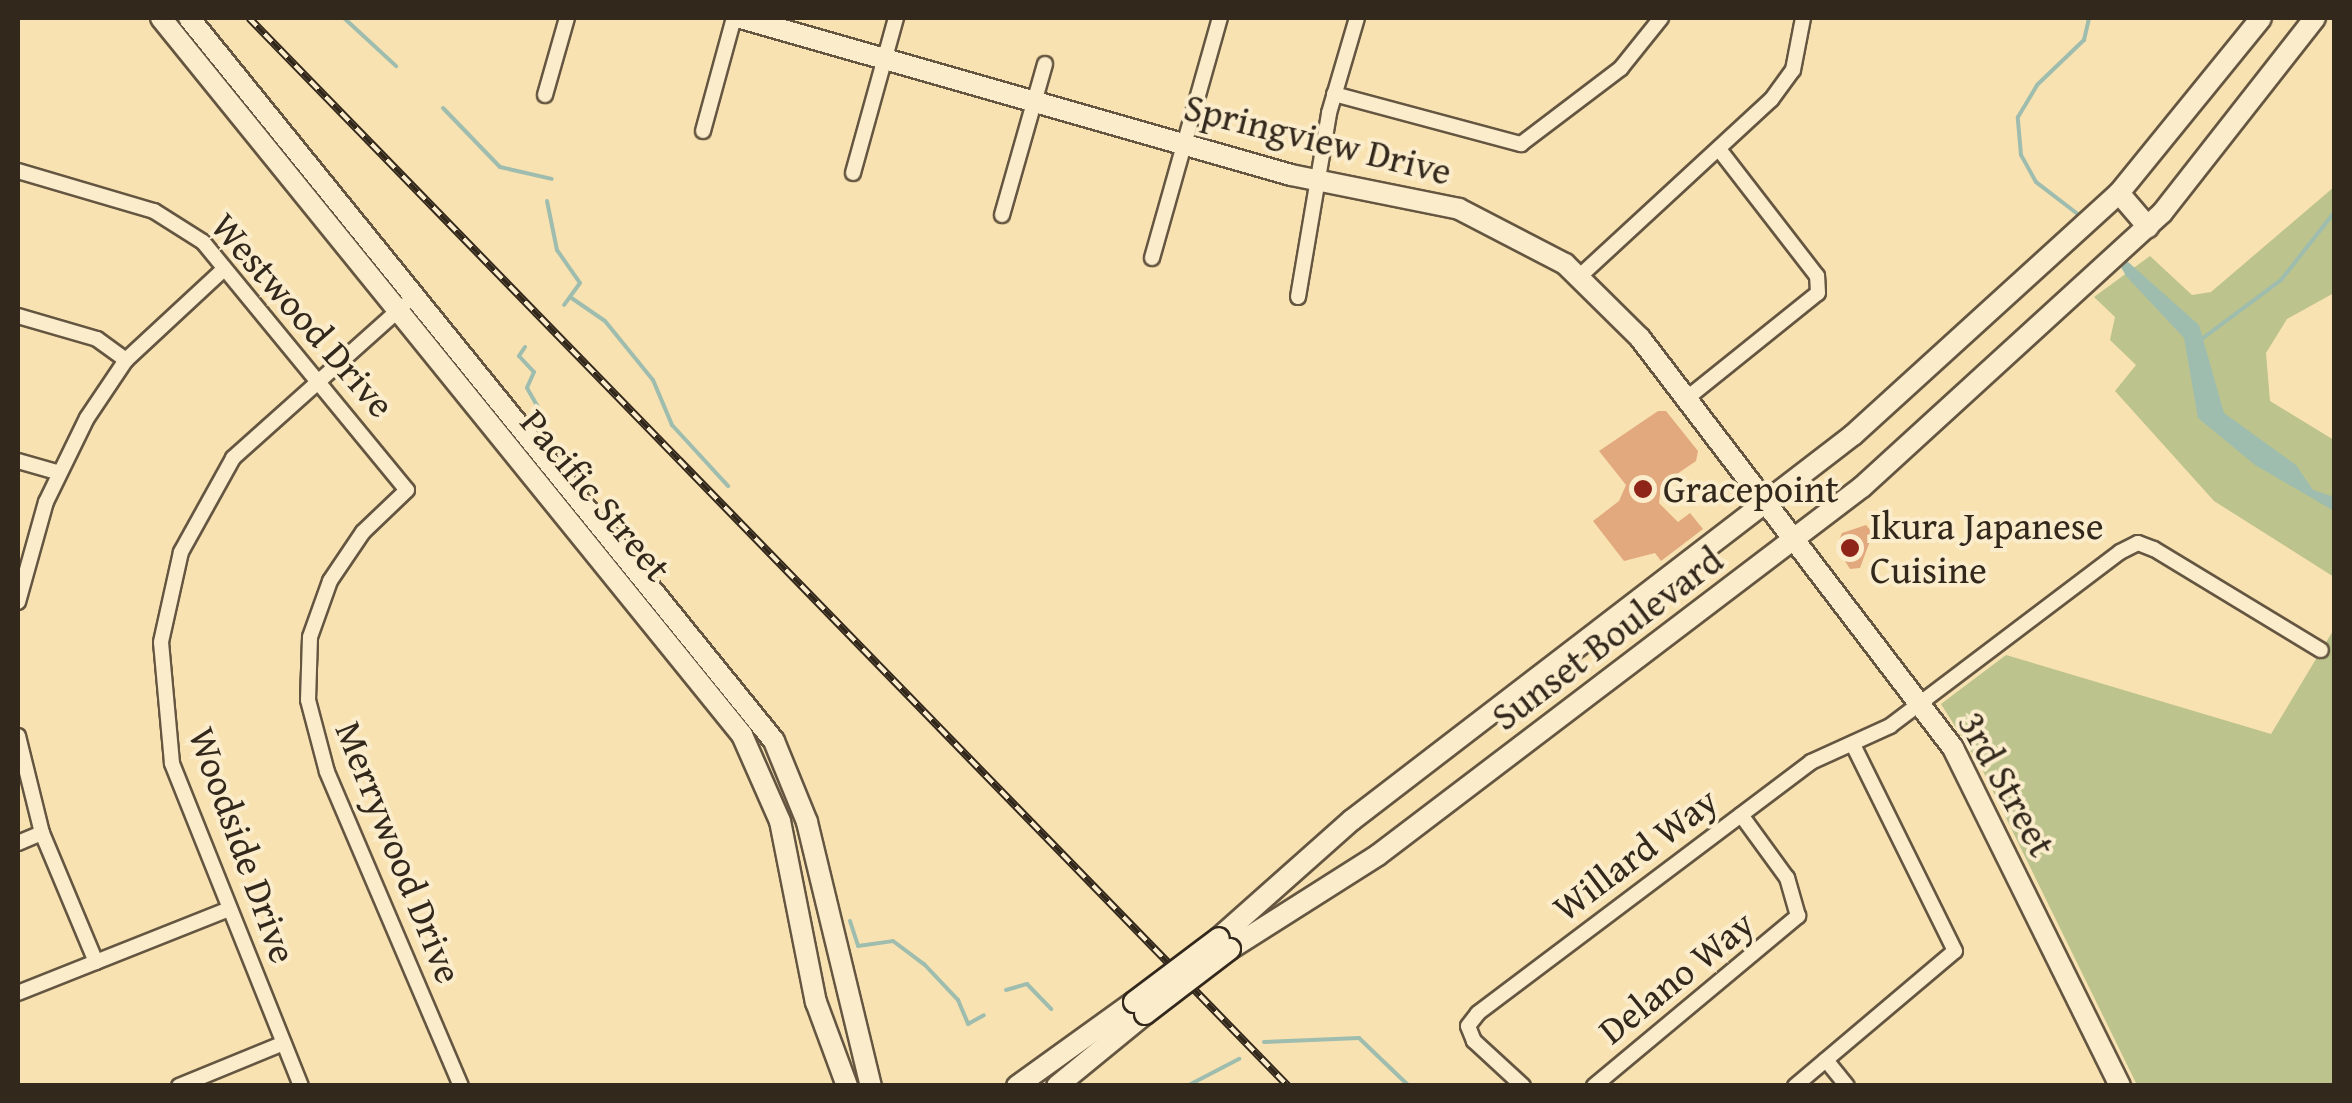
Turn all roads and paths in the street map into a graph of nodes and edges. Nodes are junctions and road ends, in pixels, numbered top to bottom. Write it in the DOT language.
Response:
graph roads {
  1 [pos="161,18"];
  2 [pos="189,18"];
  3 [pos="567,18"];
  4 [pos="738,18"];
  5 [pos="896,18"];
  6 [pos="1220,18"];
  7 [pos="1356,18"];
  8 [pos="1662,18"];
  9 [pos="1804,18"];
  10 [pos="2260,18"];
  11 [pos="2315,18"];
  12 [pos="885,58"];
  13 [pos="1045,64"];
  14 [pos="241,83"];
  15 [pos="1334,94"];
  16 [pos="545,96"];
  17 [pos="1034,101"];
  18 [pos="251,131"];
  19 [pos="702,131"];
  20 [pos="1184,144"];
  21 [pos="1722,153"];
  22 [pos="306,160"];
  23 [pos="18,171"];
  24 [pos="852,173"];
  25 [pos="1318,180"];
  26 [pos="2119,193"];
  27 [pos="1002,215"];
  28 [pos="2148,227"];
  29 [pos="1152,258"];
  30 [pos="224,269"];
  31 [pos="1580,276"];
  32 [pos="413,297"];
  33 [pos="1298,297"];
  34 [pos="396,313"];
  35 [pos="18,316"];
  36 [pos="126,360"];
  37 [pos="316,377"];
  38 [pos="1686,399"];
  39 [pos="18,461"];
  40 [pos="58,472"];
  41 [pos="407,490"];
  42 [pos="1768,506"];
  43 [pos="1794,540"];
  44 [pos="18,602"];
  45 [pos="664,615"];
  46 [pos="2321,650"];
  47 [pos="1920,703"];
  48 [pos="762,723"];
  49 [pos="742,735"];
  50 [pos="18,736"];
  51 [pos="1853,745"];
  52 [pos="1741,814"];
  53 [pos="780,822"];
  54 [pos="42,833"];
  55 [pos="18,843"];
  56 [pos="826,896"];
  57 [pos="229,909"];
  58 [pos="1225,943"];
  59 [pos="96,962"];
  60 [pos="18,992"];
  61 [pos="1140,1008"];
  62 [pos="284,1043"];
  63 [pos="1826,1060"];
  64 [pos="871,1083"];
  65 [pos="179,1086"];
  66 [pos="301,1086"];
  67 [pos="461,1086"];
  68 [pos="846,1086"];
  69 [pos="1017,1086"];
  70 [pos="1056,1086"];
  71 [pos="1524,1086"];
  72 [pos="1594,1086"];
  73 [pos="1795,1086"];
  74 [pos="1847,1086"];
  75 [pos="2120,1086"];
  1 -- 18 [label="main road, Pacific Street"];
  2 -- 14 [label="main road, Pacific Street"];
  3 -- 16 [label="street"];
  4 -- 12 [label="main road, Springview Drive"];
  4 -- 19 [label="street"];
  5 -- 12 [label="street"];
  6 -- 20 [label="street"];
  7 -- 15 [label="street"];
  8 -- 15 [label="street"];
  9 -- 21 [label="street"];
  10 -- 26 [label="main road, Sunset Boulevard"];
  11 -- 28 [label="main road, Sunset Boulevard"];
  12 -- 17 [label="main road, Springview Drive"];
  12 -- 24 [label="street"];
  13 -- 17 [label="street"];
  14 -- 18 [label="main road"];
  14 -- 22 [label="main road, Pacific Street"];
  15 -- 25 [label="street"];
  17 -- 20 [label="main road, Springview Drive"];
  17 -- 27 [label="street"];
  18 -- 22 [label="main road"];
  18 -- 34 [label="main road, Pacific Street"];
  20 -- 25 [label="main road, Springview Drive"];
  20 -- 29 [label="street"];
  21 -- 31 [label="street"];
  21 -- 38 [label="street"];
  22 -- 32 [label="main road, Pacific Street"];
  23 -- 30 [label="street, Westwood Drive"];
  25 -- 31 [label="main road, Springview Drive"];
  25 -- 33 [label="street"];
  26 -- 28 [label="main road"];
  26 -- 42 [label="main road, Sunset Boulevard"];
  28 -- 43 [label="main road, Sunset Boulevard"];
  30 -- 36 [label="street"];
  30 -- 37 [label="street, Westwood Drive"];
  31 -- 38 [label="main road, Springview Drive"];
  32 -- 34 [label="street, Woodside Drive"];
  32 -- 45 [label="main road, Pacific Street"];
  34 -- 37 [label="street, Woodside Drive"];
  34 -- 45 [label="main road, Pacific Street"];
  35 -- 36 [label="street"];
  36 -- 40 [label="street"];
  37 -- 41 [label="street, Westwood Drive"];
  37 -- 57 [label="street, Woodside Drive"];
  38 -- 42 [label="main road, Springview Drive"];
  39 -- 40 [label="street"];
  40 -- 44 [label="street"];
  41 -- 67 [label="street, Merrywood Drive"];
  42 -- 43 [label="main road, 3rd Street"];
  42 -- 58 [label="main road, Sunset Boulevard"];
  43 -- 47 [label="main road, 3rd Street"];
  43 -- 58 [label="main road, Sunset Boulevard"];
  45 -- 48 [label="main road, Pacific Street"];
  45 -- 49 [label="main road, Pacific Street"];
  46 -- 47 [label="street, Willard Way"];
  47 -- 51 [label="street, Willard Way"];
  47 -- 75 [label="main road, 3rd Street"];
  48 -- 49 [label="main road"];
  48 -- 56 [label="main road, Pacific Street"];
  49 -- 53 [label="main road, Pacific Street"];
  50 -- 54 [label="street"];
  51 -- 52 [label="street, Willard Way"];
  51 -- 63 [label="street"];
  52 -- 71 [label="street, Willard Way"];
  52 -- 72 [label="street, Delano Way"];
  53 -- 56 [label="main road"];
  53 -- 68 [label="main road, Pacific Street"];
  54 -- 55 [label="street"];
  54 -- 59 [label="street"];
  56 -- 64 [label="main road, Pacific Street"];
  57 -- 59 [label="street"];
  57 -- 62 [label="street, Woodside Drive"];
  58 -- 61 [label="main road, Sunset Boulevard, bridge"];
  59 -- 60 [label="street"];
  61 -- 69 [label="main road, Sunset Boulevard"];
  61 -- 70 [label="main road, Sunset Boulevard"];
  62 -- 65 [label="street"];
  62 -- 66 [label="street, Woodside Drive"];
  63 -- 73 [label="street"];
  63 -- 74 [label="street"];
}
